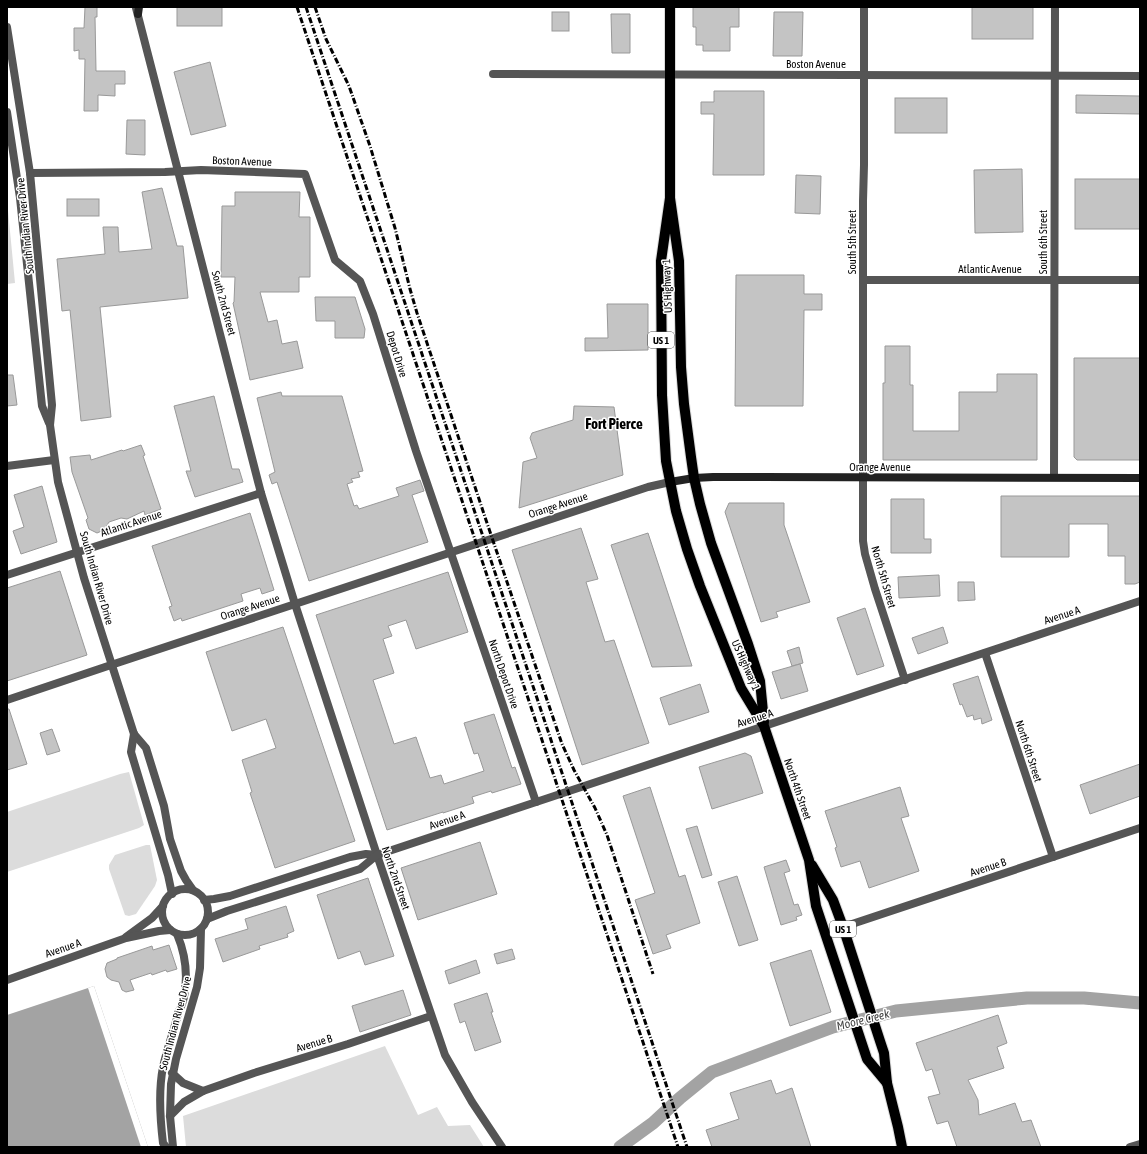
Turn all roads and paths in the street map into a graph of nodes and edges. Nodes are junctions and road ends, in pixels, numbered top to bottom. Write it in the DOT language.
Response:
graph roads {
  1 [pos="670,7"];
  2 [pos="864,7"];
  3 [pos="1055,7"];
  4 [pos="137,9"];
  5 [pos="7,26"];
  6 [pos="493,74"];
  7 [pos="670,74"];
  8 [pos="864,75"];
  9 [pos="1055,76"];
  10 [pos="1140,76"];
  11 [pos="7,112"];
  12 [pos="178,171"];
  13 [pos="30,173"];
  14 [pos="305,174"];
  15 [pos="670,198"];
  16 [pos="863,280"];
  17 [pos="1054,280"];
  18 [pos="1140,280"];
  19 [pos="50,425"];
  20 [pos="54,460"];
  21 [pos="7,466"];
  22 [pos="1054,477"];
  23 [pos="694,478"];
  24 [pos="863,478"];
  25 [pos="1140,478"];
  26 [pos="670,482"];
  27 [pos="261,493"];
  28 [pos="450,552"];
  29 [pos="77,553"];
  30 [pos="7,575"];
  31 [pos="1140,601"];
  32 [pos="295,604"];
  33 [pos="985,653"];
  34 [pos="111,665"];
  35 [pos="905,680"];
  36 [pos="7,700"];
  37 [pos="764,726"];
  38 [pos="134,734"];
  39 [pos="536,802"];
  40 [pos="1140,828"];
  41 [pos="168,829"];
  42 [pos="155,833"];
  43 [pos="377,855"];
  44 [pos="1053,857"];
  45 [pos="809,860"];
  46 [pos="264,886"];
  47 [pos="193,890"];
  48 [pos="172,894"];
  49 [pos="268,898"];
  50 [pos="204,900"];
  51 [pos="163,906"];
  52 [pos="207,920"];
  53 [pos="842,927"];
  54 [pos="201,928"];
  55 [pos="173,932"];
  56 [pos="126,938"];
  57 [pos="7,980"];
  58 [pos="179,1012"];
  59 [pos="188,1015"];
  60 [pos="431,1016"];
  61 [pos="172,1073"];
  62 [pos="887,1083"];
  63 [pos="203,1091"];
  64 [pos="170,1116"];
  65 [pos="1140,1144"];
  66 [pos="166,1147"];
  67 [pos="173,1147"];
  68 [pos="502,1147"];
  69 [pos="902,1147"];
  70 [pos="1130,1147"];
  1 -- 7 [label="main road, US Highway 1 / US 1"];
  2 -- 8 [label="street, South 5th Street"];
  3 -- 9 [label="street, South 6th Street"];
  4 -- 12 [label="street, South 2nd Street"];
  5 -- 13 [label="street, South Indian River Drive"];
  6 -- 7 [label="street, Boston Avenue"];
  7 -- 8 [label="street, Boston Avenue"];
  7 -- 15 [label="main road, US Highway 1 / US 1"];
  8 -- 9 [label="street, Boston Avenue"];
  8 -- 16 [label="street, South 5th Street"];
  9 -- 10 [label="street, Boston Avenue"];
  9 -- 17 [label="street, South 6th Street"];
  11 -- 19 [label="street, South Indian River Drive"];
  12 -- 13 [label="street, Boston Avenue"];
  12 -- 14 [label="street, Boston Avenue"];
  12 -- 27 [label="street, South 2nd Street"];
  13 -- 19 [label="street, South Indian River Drive"];
  14 -- 28 [label="street, Depot Drive"];
  15 -- 23 [label="main road, US Highway 1 / US 1"];
  15 -- 26 [label="main road, US Highway 1 / US 1"];
  16 -- 17 [label="street, Atlantic Avenue"];
  16 -- 24 [label="street, South 5th Street"];
  17 -- 18 [label="street, Atlantic Avenue"];
  17 -- 22 [label="street, South 6th Street"];
  19 -- 20 [label="street, South Indian River Drive"];
  20 -- 21 [label="street"];
  20 -- 29 [label="street, South Indian River Drive"];
  22 -- 24 [label="main road, Orange Avenue"];
  22 -- 25 [label="main road, Orange Avenue"];
  23 -- 24 [label="main road, Orange Avenue"];
  23 -- 26 [label="main road, Orange Avenue"];
  23 -- 37 [label="main road, US Highway 1 / US 1"];
  24 -- 35 [label="street, North 5th Street"];
  26 -- 28 [label="street, Orange Avenue"];
  26 -- 37 [label="main road, US Highway 1 / US 1"];
  27 -- 29 [label="street, Atlantic Avenue"];
  27 -- 32 [label="street, South 2nd Street"];
  28 -- 32 [label="street, Orange Avenue"];
  28 -- 39 [label="street, North Depot Drive"];
  29 -- 30 [label="street, Atlantic Avenue"];
  29 -- 34 [label="street, South Indian River Drive"];
  31 -- 33 [label="street, Avenue A"];
  32 -- 34 [label="street, Orange Avenue"];
  32 -- 43 [label="street, North 2nd Street"];
  33 -- 35 [label="street, Avenue A"];
  33 -- 44 [label="street, North 6th Street"];
  34 -- 36 [label="street, Orange Avenue"];
  34 -- 38 [label="street, South Indian River Drive"];
  35 -- 37 [label="street, Avenue A"];
  37 -- 39 [label="street, Avenue A"];
  37 -- 45 [label="main road, North 4th Street / US 1"];
  38 -- 41 [label="street, South Indian River Drive"];
  38 -- 42 [label="street, South Indian River Drive"];
  39 -- 43 [label="street, Avenue A"];
  40 -- 44 [label="street, Avenue B"];
  41 -- 42 [label="street"];
  41 -- 47 [label="street, South Indian River Drive"];
  42 -- 48 [label="street, South Indian River Drive"];
  43 -- 46 [label="street, Avenue A"];
  43 -- 49 [label="street, Avenue A"];
  43 -- 60 [label="street, North 2nd Street"];
  44 -- 53 [label="street, Avenue B"];
  45 -- 53 [label="main road, North 4th Street / US 1"];
  45 -- 62 [label="main road, North 4th Street / US 1"];
  46 -- 49 [label="street"];
  46 -- 50 [label="street, Avenue A"];
  47 -- 48 [label="street"];
  47 -- 50 [label="street"];
  48 -- 51 [label="street"];
  49 -- 52 [label="street, Avenue A"];
  50 -- 52 [label="street"];
  51 -- 55 [label="street"];
  51 -- 56 [label="street, Avenue A"];
  52 -- 54 [label="street"];
  53 -- 62 [label="main road, North 4th Street / US 1"];
  54 -- 55 [label="street"];
  54 -- 59 [label="street, South Indian River Drive"];
  55 -- 56 [label="street, Avenue A"];
  55 -- 58 [label="street, South Indian River Drive"];
  56 -- 57 [label="street, Avenue A"];
  58 -- 59 [label="street"];
  58 -- 66 [label="street, South Indian River Drive"];
  59 -- 61 [label="street, South Indian River Drive"];
  60 -- 63 [label="street, Avenue B"];
  60 -- 68 [label="street, North 2nd Street"];
  61 -- 63 [label="street"];
  61 -- 64 [label="street, South Indian River Drive"];
  62 -- 69 [label="main road, North 4th Street / US 1"];
  63 -- 64 [label="street, Avenue B"];
  64 -- 67 [label="street, South Indian River Drive"];
  65 -- 70 [label="street"];
}
